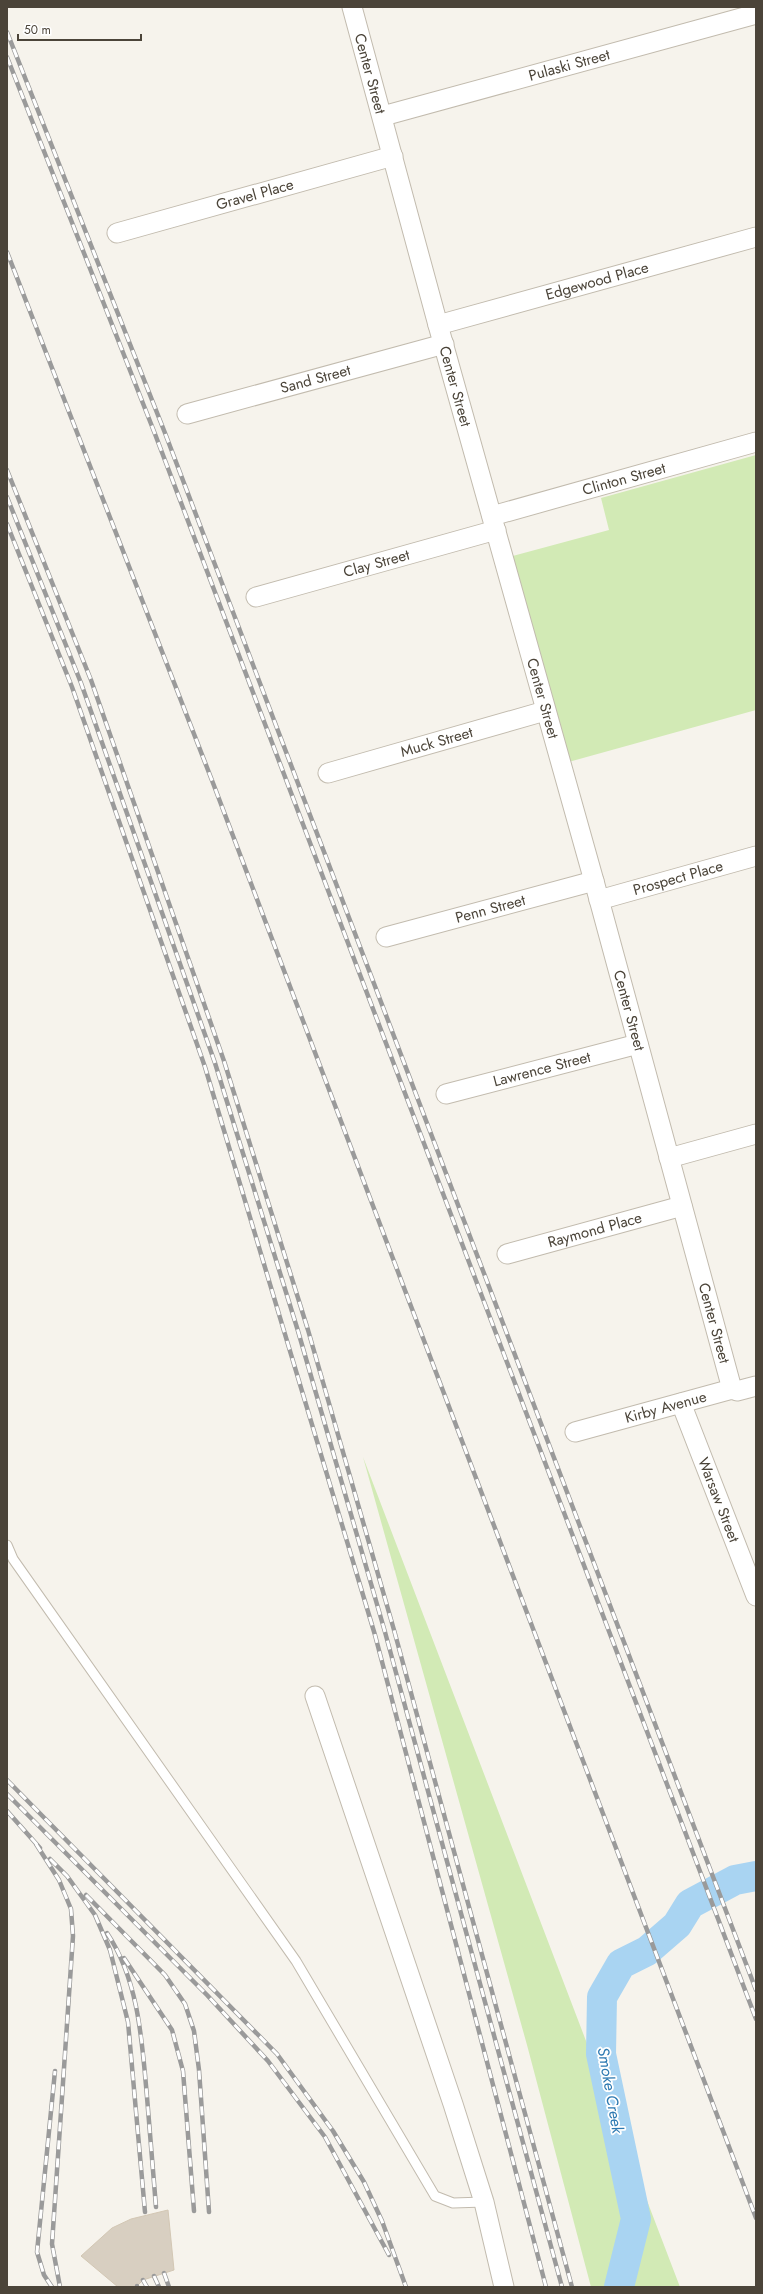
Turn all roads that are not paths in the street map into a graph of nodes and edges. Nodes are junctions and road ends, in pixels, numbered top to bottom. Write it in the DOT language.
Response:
graph roads {
  1 [pos="352,7"];
  2 [pos="756,14"];
  3 [pos="383,116"];
  4 [pos="393,156"];
  5 [pos="117,233"];
  6 [pos="756,237"];
  7 [pos="438,325"];
  8 [pos="444,344"];
  9 [pos="187,414"];
  10 [pos="756,442"];
  11 [pos="494,523"];
  12 [pos="256,596"];
  13 [pos="545,711"];
  14 [pos="328,773"];
  15 [pos="756,856"];
  16 [pos="594,881"];
  17 [pos="599,900"];
  18 [pos="386,937"];
  19 [pos="638,1044"];
  20 [pos="446,1094"];
  21 [pos="756,1134"];
  22 [pos="669,1158"];
  23 [pos="682,1206"];
  24 [pos="507,1254"];
  25 [pos="756,1386"];
  26 [pos="732,1389"];
  27 [pos="681,1403"];
  28 [pos="575,1432"];
  29 [pos="7,1545"];
  30 [pos="756,1596"];
  31 [pos="315,1696"];
  32 [pos="484,2202"];
  33 [pos="504,2287"];
  1 -- 3 [label="street, Center Street"];
  2 -- 3 [label="street, Pulaski Street"];
  3 -- 4 [label="street, Center Street"];
  4 -- 5 [label="street, Gravel Place"];
  4 -- 7 [label="street, Center Street"];
  6 -- 7 [label="street, Edgewood Place"];
  7 -- 8 [label="street, Center Street"];
  8 -- 9 [label="street, Sand Street"];
  8 -- 11 [label="street, Center Street"];
  10 -- 11 [label="street, Clinton Street"];
  11 -- 12 [label="street, Clay Street"];
  11 -- 13 [label="street, Center Street"];
  13 -- 14 [label="street, Muck Street"];
  13 -- 16 [label="street, Center Street"];
  15 -- 17 [label="street, Prospect Place"];
  16 -- 17 [label="street, Center Street"];
  16 -- 18 [label="street, Penn Street"];
  17 -- 19 [label="street, Center Street"];
  19 -- 20 [label="street, Lawrence Street"];
  19 -- 22 [label="street, Center Street"];
  21 -- 22 [label="street"];
  22 -- 23 [label="street, Center Street"];
  23 -- 24 [label="street, Raymond Place"];
  23 -- 26 [label="street, Center Street"];
  25 -- 26 [label="street, Kirby Avenue"];
  26 -- 27 [label="street, Kirby Avenue"];
  27 -- 28 [label="street, Kirby Avenue"];
  27 -- 30 [label="street, Warsaw Street"];
  29 -- 32 [label="lane"];
  31 -- 32 [label="street"];
  32 -- 33 [label="street"];
}
